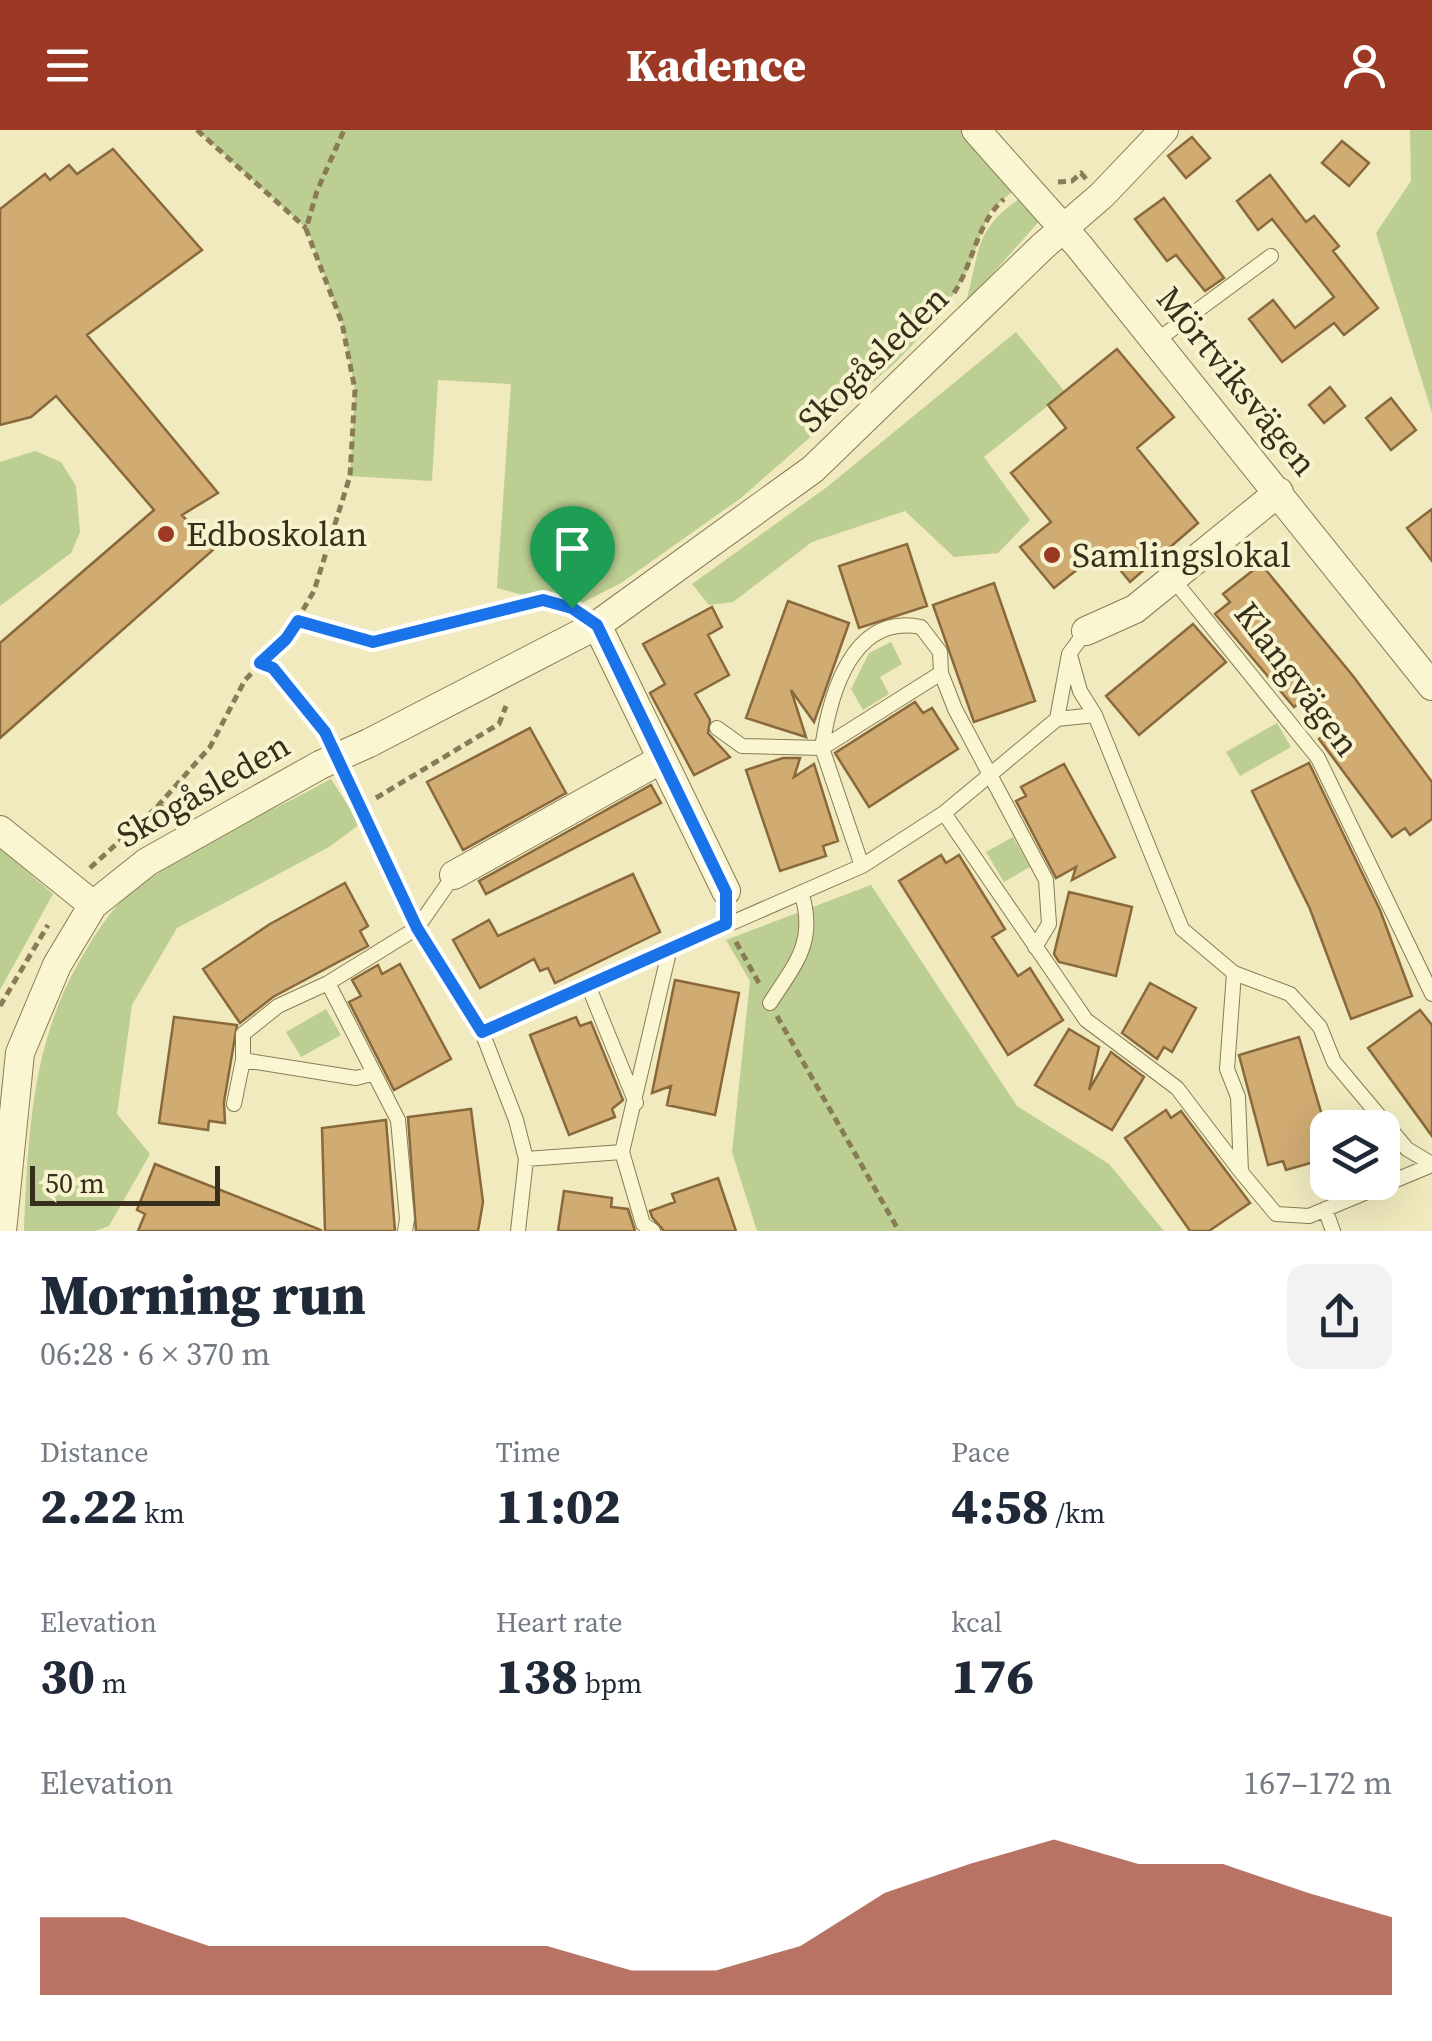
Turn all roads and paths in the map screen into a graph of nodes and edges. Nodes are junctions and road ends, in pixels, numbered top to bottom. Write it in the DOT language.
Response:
graph roads {
  1 [pos="196,130"];
  2 [pos="344,130"];
  3 [pos="976,130"];
  4 [pos="1164,130"];
  5 [pos="1052,182"];
  6 [pos="1021,184"];
  7 [pos="1102,194"];
  8 [pos="1064,228"];
  9 [pos="306,229"];
  10 [pos="1270,256"];
  11 [pos="949,302"];
  12 [pos="1156,342"];
  13 [pos="1279,492"];
  14 [pos="1173,579"];
  15 [pos="298,621"];
  16 [pos="597,625"];
  17 [pos="373,642"];
  18 [pos="1078,643"];
  19 [pos="260,663"];
  20 [pos="941,673"];
  21 [pos="1432,686"];
  22 [pos="506,706"];
  23 [pos="1094,715"];
  24 [pos="1058,719"];
  25 [pos="718,728"];
  26 [pos="822,748"];
  27 [pos="326,756"];
  28 [pos="662,759"];
  29 [pos="263,766"];
  30 [pos="991,775"];
  31 [pos="156,808"];
  32 [pos="362,810"];
  33 [pos="944,813"];
  34 [pos="0,830"];
  35 [pos="862,866"];
  36 [pos="454,875"];
  37 [pos="726,892"];
  38 [pos="802,895"];
  39 [pos="83,897"];
  40 [pos="726,924"];
  41 [pos="417,928"];
  42 [pos="1035,947"];
  43 [pos="670,948"];
  44 [pos="1234,973"];
  45 [pos="328,982"];
  46 [pos="588,985"];
  47 [pos="1431,992"];
  48 [pos="770,1003"];
  49 [pos="0,1006"];
  50 [pos="482,1032"];
  51 [pos="243,1060"];
  52 [pos="372,1074"];
  53 [pos="234,1104"];
  54 [pos="637,1104"];
  55 [pos="622,1152"];
  56 [pos="526,1159"];
  57 [pos="1432,1165"];
  58 [pos="1241,1172"];
  59 [pos="1325,1210"];
  60 [pos="644,1229"];
  61 [pos="2,1231"];
  62 [pos="404,1231"];
  63 [pos="518,1231"];
  64 [pos="899,1231"];
  65 [pos="1333,1231"];
  1 -- 9 [label="path"];
  2 -- 9 [label="path"];
  3 -- 6 [label="street, Mörtviksvägen"];
  4 -- 7 [label="street, Skogåsleden"];
  5 -- 7 [label="path"];
  6 -- 8 [label="street, Mörtviksvägen"];
  6 -- 11 [label="path"];
  7 -- 8 [label="street, Skogåsleden"];
  8 -- 12 [label="street, Mörtviksvägen"];
  8 -- 16 [label="street, Skogåsleden"];
  9 -- 15 [label="path"];
  10 -- 12 [label="lane"];
  12 -- 13 [label="street, Mörtviksvägen"];
  13 -- 14 [label="street"];
  13 -- 21 [label="street, Mörtviksvägen"];
  14 -- 18 [label="street"];
  14 -- 47 [label="lane, Klangvägen"];
  15 -- 17 [label="path"];
  15 -- 19 [label="path"];
  16 -- 17 [label="lane"];
  16 -- 27 [label="street, Skogåsleden, bridge"];
  16 -- 28 [label="street"];
  18 -- 23 [label="lane"];
  18 -- 24 [label="lane"];
  19 -- 27 [label="path"];
  19 -- 31 [label="path"];
  20 -- 26 [label="lane"];
  20 -- 26 [label="lane"];
  20 -- 30 [label="lane"];
  22 -- 32 [label="path"];
  23 -- 24 [label="lane"];
  23 -- 44 [label="lane"];
  24 -- 30 [label="lane"];
  25 -- 26 [label="lane"];
  26 -- 35 [label="lane"];
  27 -- 39 [label="street, Skogåsleden"];
  28 -- 36 [label="street"];
  28 -- 37 [label="street"];
  29 -- 31 [label="path"];
  30 -- 33 [label="lane"];
  30 -- 42 [label="lane"];
  31 -- 39 [label="path"];
  32 -- 41 [label="lane"];
  33 -- 35 [label="lane"];
  33 -- 42 [label="lane"];
  34 -- 39 [label="street"];
  35 -- 38 [label="lane"];
  36 -- 41 [label="lane"];
  37 -- 40 [label="lane"];
  38 -- 40 [label="lane"];
  38 -- 48 [label="lane"];
  39 -- 49 [label="path"];
  39 -- 61 [label="street, Skogåsleden"];
  40 -- 43 [label="lane"];
  40 -- 48 [label="path"];
  41 -- 45 [label="lane"];
  41 -- 50 [label="lane"];
  42 -- 58 [label="lane"];
  43 -- 46 [label="lane"];
  43 -- 54 [label="lane"];
  44 -- 57 [label="lane"];
  44 -- 58 [label="lane"];
  45 -- 51 [label="lane"];
  45 -- 52 [label="lane"];
  46 -- 50 [label="lane"];
  46 -- 54 [label="lane"];
  48 -- 64 [label="path"];
  50 -- 56 [label="lane"];
  51 -- 52 [label="lane"];
  51 -- 53 [label="lane"];
  52 -- 62 [label="lane"];
  54 -- 55 [label="lane"];
  55 -- 56 [label="lane"];
  55 -- 60 [label="lane"];
  56 -- 63 [label="lane"];
  57 -- 59 [label="lane"];
  58 -- 59 [label="lane"];
  59 -- 65 [label="lane"];
}
